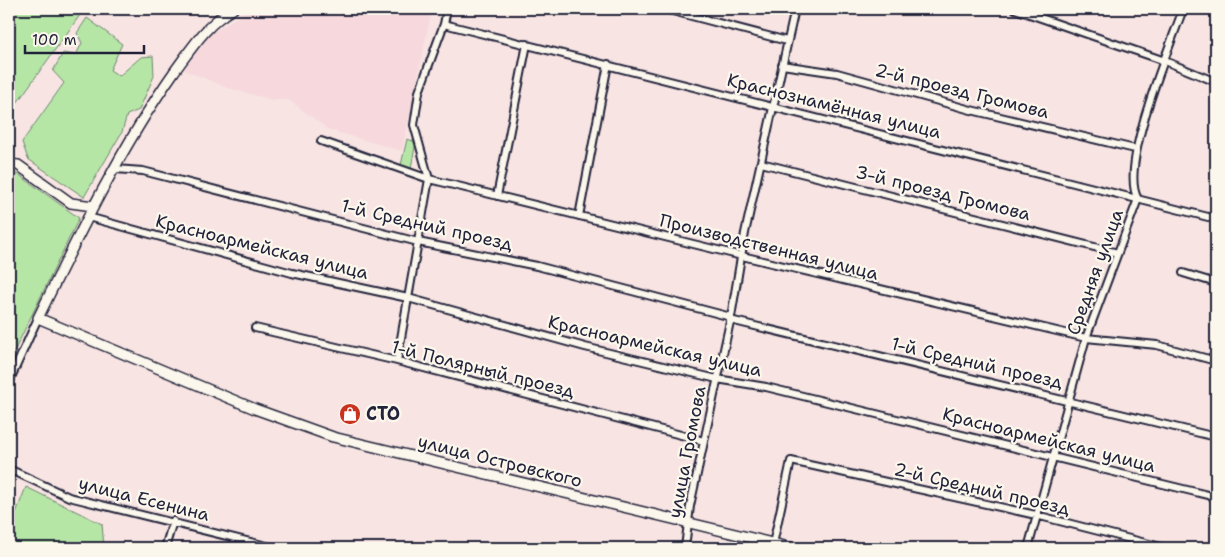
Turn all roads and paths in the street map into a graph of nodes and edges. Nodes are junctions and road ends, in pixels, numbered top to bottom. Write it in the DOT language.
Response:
graph roads {
  1 [pos="233,9"];
  2 [pos="448,9"];
  3 [pos="665,9"];
  4 [pos="795,9"];
  5 [pos="1015,9"];
  6 [pos="1183,9"];
  7 [pos="444,24"];
  8 [pos="787,41"];
  9 [pos="527,44"];
  10 [pos="1165,61"];
  11 [pos="608,64"];
  12 [pos="782,65"];
  13 [pos="1216,82"];
  14 [pos="773,107"];
  15 [pos="321,141"];
  16 [pos="1135,149"];
  17 [pos="761,163"];
  18 [pos="9,164"];
  19 [pos="114,169"];
  20 [pos="430,179"];
  21 [pos="497,196"];
  22 [pos="1138,199"];
  23 [pos="93,206"];
  24 [pos="578,216"];
  25 [pos="88,217"];
  26 [pos="1216,219"];
  27 [pos="418,242"];
  28 [pos="1118,253"];
  29 [pos="742,256"];
  30 [pos="1183,274"];
  31 [pos="1216,283"];
  32 [pos="408,298"];
  33 [pos="38,318"];
  34 [pos="731,318"];
  35 [pos="255,328"];
  36 [pos="1086,338"];
  37 [pos="397,361"];
  38 [pos="1216,361"];
  39 [pos="717,379"];
  40 [pos="9,382"];
  41 [pos="1068,400"];
  42 [pos="1216,437"];
  43 [pos="704,441"];
  44 [pos="1053,456"];
  45 [pos="9,469"];
  46 [pos="1216,497"];
  47 [pos="1036,516"];
  48 [pos="172,521"];
  49 [pos="687,523"];
  50 [pos="773,544"];
  51 [pos="165,548"];
  52 [pos="275,548"];
  53 [pos="685,548"];
  54 [pos="793,548"];
  55 [pos="1028,548"];
  56 [pos="1165,548"];
  1 -- 19 [label="street"];
  2 -- 7 [label="street"];
  3 -- 8 [label="street"];
  4 -- 8 [label="street, улица Громова"];
  5 -- 10 [label="street"];
  6 -- 10 [label="street, Средняя улица"];
  7 -- 9 [label="street, Краснознамённая улица"];
  7 -- 20 [label="street"];
  8 -- 12 [label="street, улица Громова"];
  9 -- 11 [label="street, Краснознамённая улица"];
  9 -- 21 [label="street"];
  10 -- 13 [label="street"];
  10 -- 16 [label="street, Средняя улица"];
  11 -- 14 [label="street, Краснознамённая улица"];
  11 -- 24 [label="street"];
  12 -- 14 [label="street, улица Громова"];
  12 -- 16 [label="street, 2-й проезд Громова"];
  14 -- 17 [label="street, улица Громова"];
  14 -- 22 [label="street, Краснознамённая улица"];
  15 -- 20 [label="street, Производственная улица"];
  16 -- 22 [label="street, Средняя улица"];
  17 -- 28 [label="street, 3-й проезд Громова"];
  17 -- 29 [label="street, улица Громова"];
  18 -- 23 [label="street"];
  19 -- 23 [label="street"];
  19 -- 27 [label="street, 1-й Средний проезд"];
  20 -- 21 [label="street, Производственная улица"];
  20 -- 27 [label="street"];
  21 -- 24 [label="street, Производственная улица"];
  22 -- 26 [label="street, Краснознамённая улица"];
  22 -- 28 [label="street, Средняя улица"];
  23 -- 25 [label="street"];
  24 -- 29 [label="street, Производственная улица"];
  25 -- 32 [label="street, Красноармейская улица"];
  25 -- 33 [label="street"];
  27 -- 32 [label="street"];
  27 -- 34 [label="street, 1-й Средний проезд"];
  28 -- 36 [label="street, Средняя улица"];
  29 -- 34 [label="street, улица Громова"];
  29 -- 36 [label="street, Производственная улица"];
  30 -- 31 [label="street"];
  32 -- 37 [label="street"];
  32 -- 39 [label="street, Красноармейская улица"];
  33 -- 40 [label="street"];
  33 -- 49 [label="street, улица Островского"];
  34 -- 39 [label="street, улица Громова"];
  34 -- 41 [label="street, 1-й Средний проезд"];
  35 -- 37 [label="street, 1-й Полярный проезд"];
  36 -- 38 [label="street, Производственная улица"];
  36 -- 41 [label="street, Средняя улица"];
  37 -- 43 [label="street, 1-й Полярный проезд"];
  39 -- 43 [label="street, улица Громова"];
  39 -- 44 [label="street, Красноармейская улица"];
  41 -- 42 [label="street, 1-й Средний проезд"];
  41 -- 44 [label="street, Средняя улица"];
  43 -- 49 [label="street, улица Громова"];
  44 -- 46 [label="street, Красноармейская улица"];
  44 -- 47 [label="street, Средняя улица"];
  45 -- 48 [label="street, улица Есенина"];
  47 -- 50 [label="street, 2-й Средний проезд"];
  47 -- 55 [label="street, Средняя улица"];
  47 -- 56 [label="street, 2-й Средний проезд"];
  48 -- 51 [label="street"];
  48 -- 52 [label="street, улица Есенина"];
  49 -- 50 [label="street, улица Островского"];
  49 -- 53 [label="street, улица Громова"];
  50 -- 54 [label="street, улица Островского"];
}
